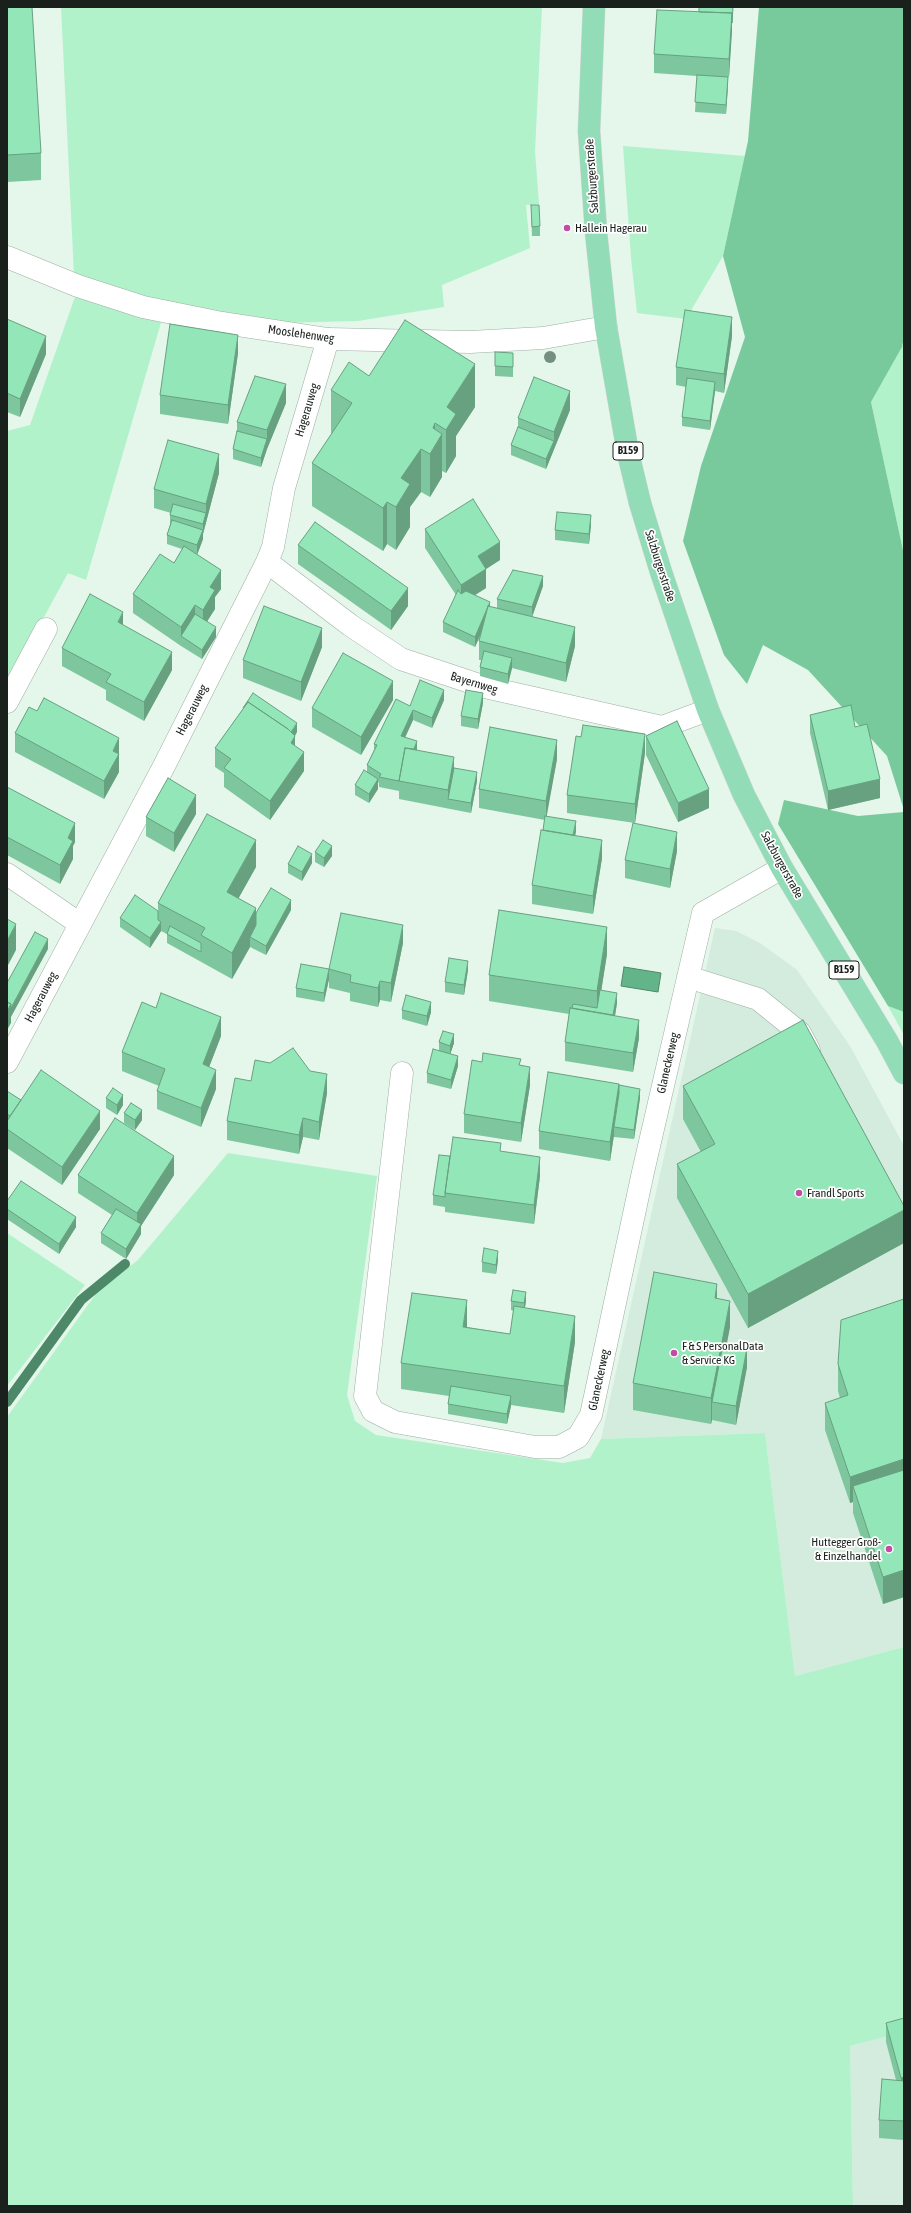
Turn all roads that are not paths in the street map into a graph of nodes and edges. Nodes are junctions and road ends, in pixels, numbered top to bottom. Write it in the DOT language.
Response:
graph roads {
  1 [pos="594,7"];
  2 [pos="7,256"];
  3 [pos="606,327"];
  4 [pos="328,340"];
  5 [pos="267,562"];
  6 [pos="46,629"];
  7 [pos="7,702"];
  8 [pos="708,710"];
  9 [pos="782,868"];
  10 [pos="7,874"];
  11 [pos="80,924"];
  12 [pos="688,977"];
  13 [pos="7,1062"];
  14 [pos="818,1067"];
  15 [pos="402,1073"];
  16 [pos="904,1073"];
  1 -- 3 [label="main road, Salzburgerstraße / B159"];
  2 -- 4 [label="street, Mooslehenweg"];
  3 -- 4 [label="street, Mooslehenweg"];
  3 -- 8 [label="main road, Salzburgerstraße / B159"];
  4 -- 5 [label="street, Hagerauweg"];
  5 -- 8 [label="street, Bayernweg"];
  5 -- 11 [label="street, Hagerauweg"];
  6 -- 7 [label="street"];
  8 -- 9 [label="main road, Salzburgerstraße / B159"];
  9 -- 12 [label="street, Glaneckerweg"];
  9 -- 16 [label="main road, Salzburgerstraße / B159"];
  10 -- 11 [label="street"];
  11 -- 13 [label="street, Hagerauweg"];
  12 -- 14 [label="street"];
  12 -- 15 [label="street, Glaneckerweg"];
}
